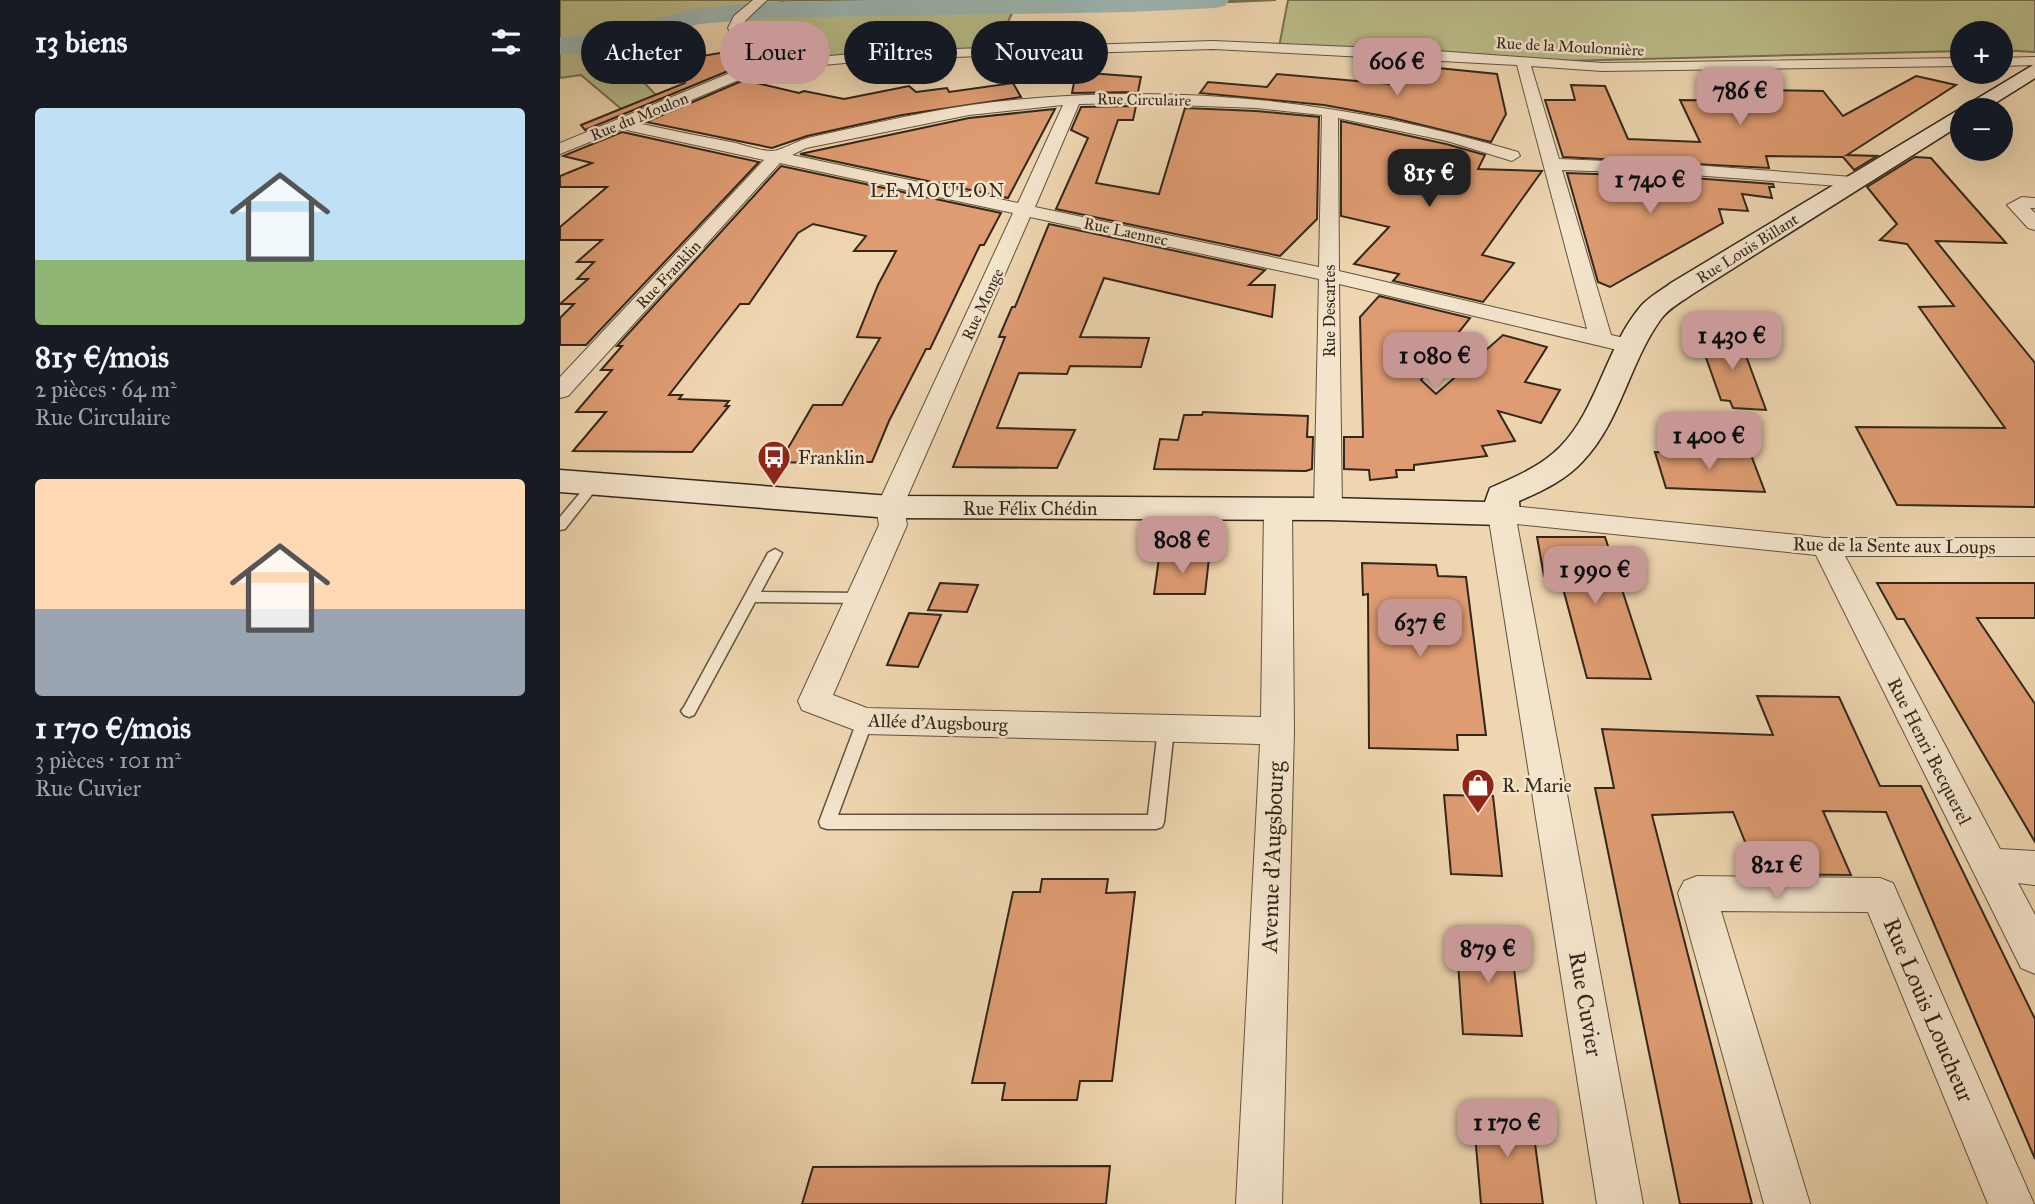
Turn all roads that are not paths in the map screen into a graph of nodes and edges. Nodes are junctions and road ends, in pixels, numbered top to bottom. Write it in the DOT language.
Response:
graph roads {
  1 [pos="757,3"];
  2 [pos="738,21"];
  3 [pos="830,60"];
  4 [pos="2035,61"];
  5 [pos="1523,62"];
  6 [pos="1950,62"];
  7 [pos="2013,62"];
  8 [pos="2035,70"];
  9 [pos="720,83"];
  10 [pos="1990,98"];
  11 [pos="1074,99"];
  12 [pos="1330,113"];
  13 [pos="1950,122"];
  14 [pos="621,124"];
  15 [pos="560,149"];
  16 [pos="1512,156"];
  17 [pos="776,157"];
  18 [pos="1551,164"];
  19 [pos="1853,182"];
  20 [pos="2035,203"];
  21 [pos="1025,210"];
  22 [pos="2035,224"];
  23 [pos="1329,275"];
  24 [pos="1615,342"];
  25 [pos="560,391"];
  26 [pos="577,482"];
  27 [pos="890,507"];
  28 [pos="1328,509"];
  29 [pos="1278,510"];
  30 [pos="1502,514"];
  31 [pos="560,526"];
  32 [pos="1826,547"];
  33 [pos="2035,547"];
  34 [pos="775,553"];
  35 [pos="751,597"];
  36 [pos="861,598"];
  37 [pos="688,711"];
  38 [pos="864,721"];
  39 [pos="1166,729"];
  40 [pos="1277,731"];
  41 [pos="1989,865"];
  42 [pos="2035,868"];
  43 [pos="2035,955"];
  44 [pos="1259,1204"];
  45 [pos="1620,1204"];
  46 [pos="1787,1204"];
  47 [pos="2011,1204"];
  1 -- 2 [label="street"];
  3 -- 5 [label="street, Rue de la Moulonnière"];
  4 -- 7 [label="street"];
  5 -- 6 [label="street, Rue de la Moulonnière"];
  5 -- 18 [label="street"];
  8 -- 10 [label="street"];
  9 -- 14 [label="street, Rue du Moulon"];
  11 -- 12 [label="street, Rue Circulaire"];
  11 -- 17 [label="street, Rue Circulaire"];
  11 -- 21 [label="street, Rue Monge"];
  12 -- 16 [label="street, Rue Circulaire"];
  12 -- 23 [label="street, Rue Descartes"];
  13 -- 19 [label="street, Rue Louis Billant"];
  14 -- 15 [label="street, Rue du Moulon"];
  14 -- 17 [label="street, Rue Laennec"];
  17 -- 21 [label="street, Rue Laennec"];
  17 -- 25 [label="street, Rue Franklin"];
  18 -- 19 [label="street"];
  18 -- 24 [label="street"];
  19 -- 24 [label="street, Rue Louis Billant"];
  20 -- 22 [label="street"];
  21 -- 23 [label="street, Rue Laennec"];
  21 -- 27 [label="street, Rue Monge"];
  23 -- 24 [label="street, Rue Laennec"];
  23 -- 28 [label="street, Rue Descartes"];
  24 -- 30 [label="street, Rue Louis Billant"];
  26 -- 27 [label="street, Rue Félix Chédin"];
  26 -- 31 [label="lane"];
  27 -- 29 [label="street, Rue Félix Chédin"];
  27 -- 36 [label="street, Allée d'Augsbourg"];
  28 -- 29 [label="street, Rue Félix Chédin"];
  28 -- 30 [label="street, Rue Félix Chédin"];
  29 -- 40 [label="street, Avenue d'Augsbourg"];
  30 -- 32 [label="street, Rue de la Sente aux Loups"];
  30 -- 45 [label="street, Rue Cuvier"];
  32 -- 33 [label="street, Rue de la Sente aux Loups"];
  32 -- 41 [label="street, Rue Henri Becquerel"];
  34 -- 35 [label="lane"];
  35 -- 36 [label="lane"];
  35 -- 37 [label="lane"];
  36 -- 38 [label="street, Allée d'Augsbourg"];
  38 -- 39 [label="street, Allée d'Augsbourg"];
  38 -- 39 [label="lane"];
  39 -- 40 [label="street, Allée d'Augsbourg"];
  40 -- 44 [label="street, Avenue d'Augsbourg"];
  41 -- 42 [label="street"];
  41 -- 43 [label="street, Rue Henri Becquerel"];
  46 -- 47 [label="street, Rue Louis Loucheur"];
}
